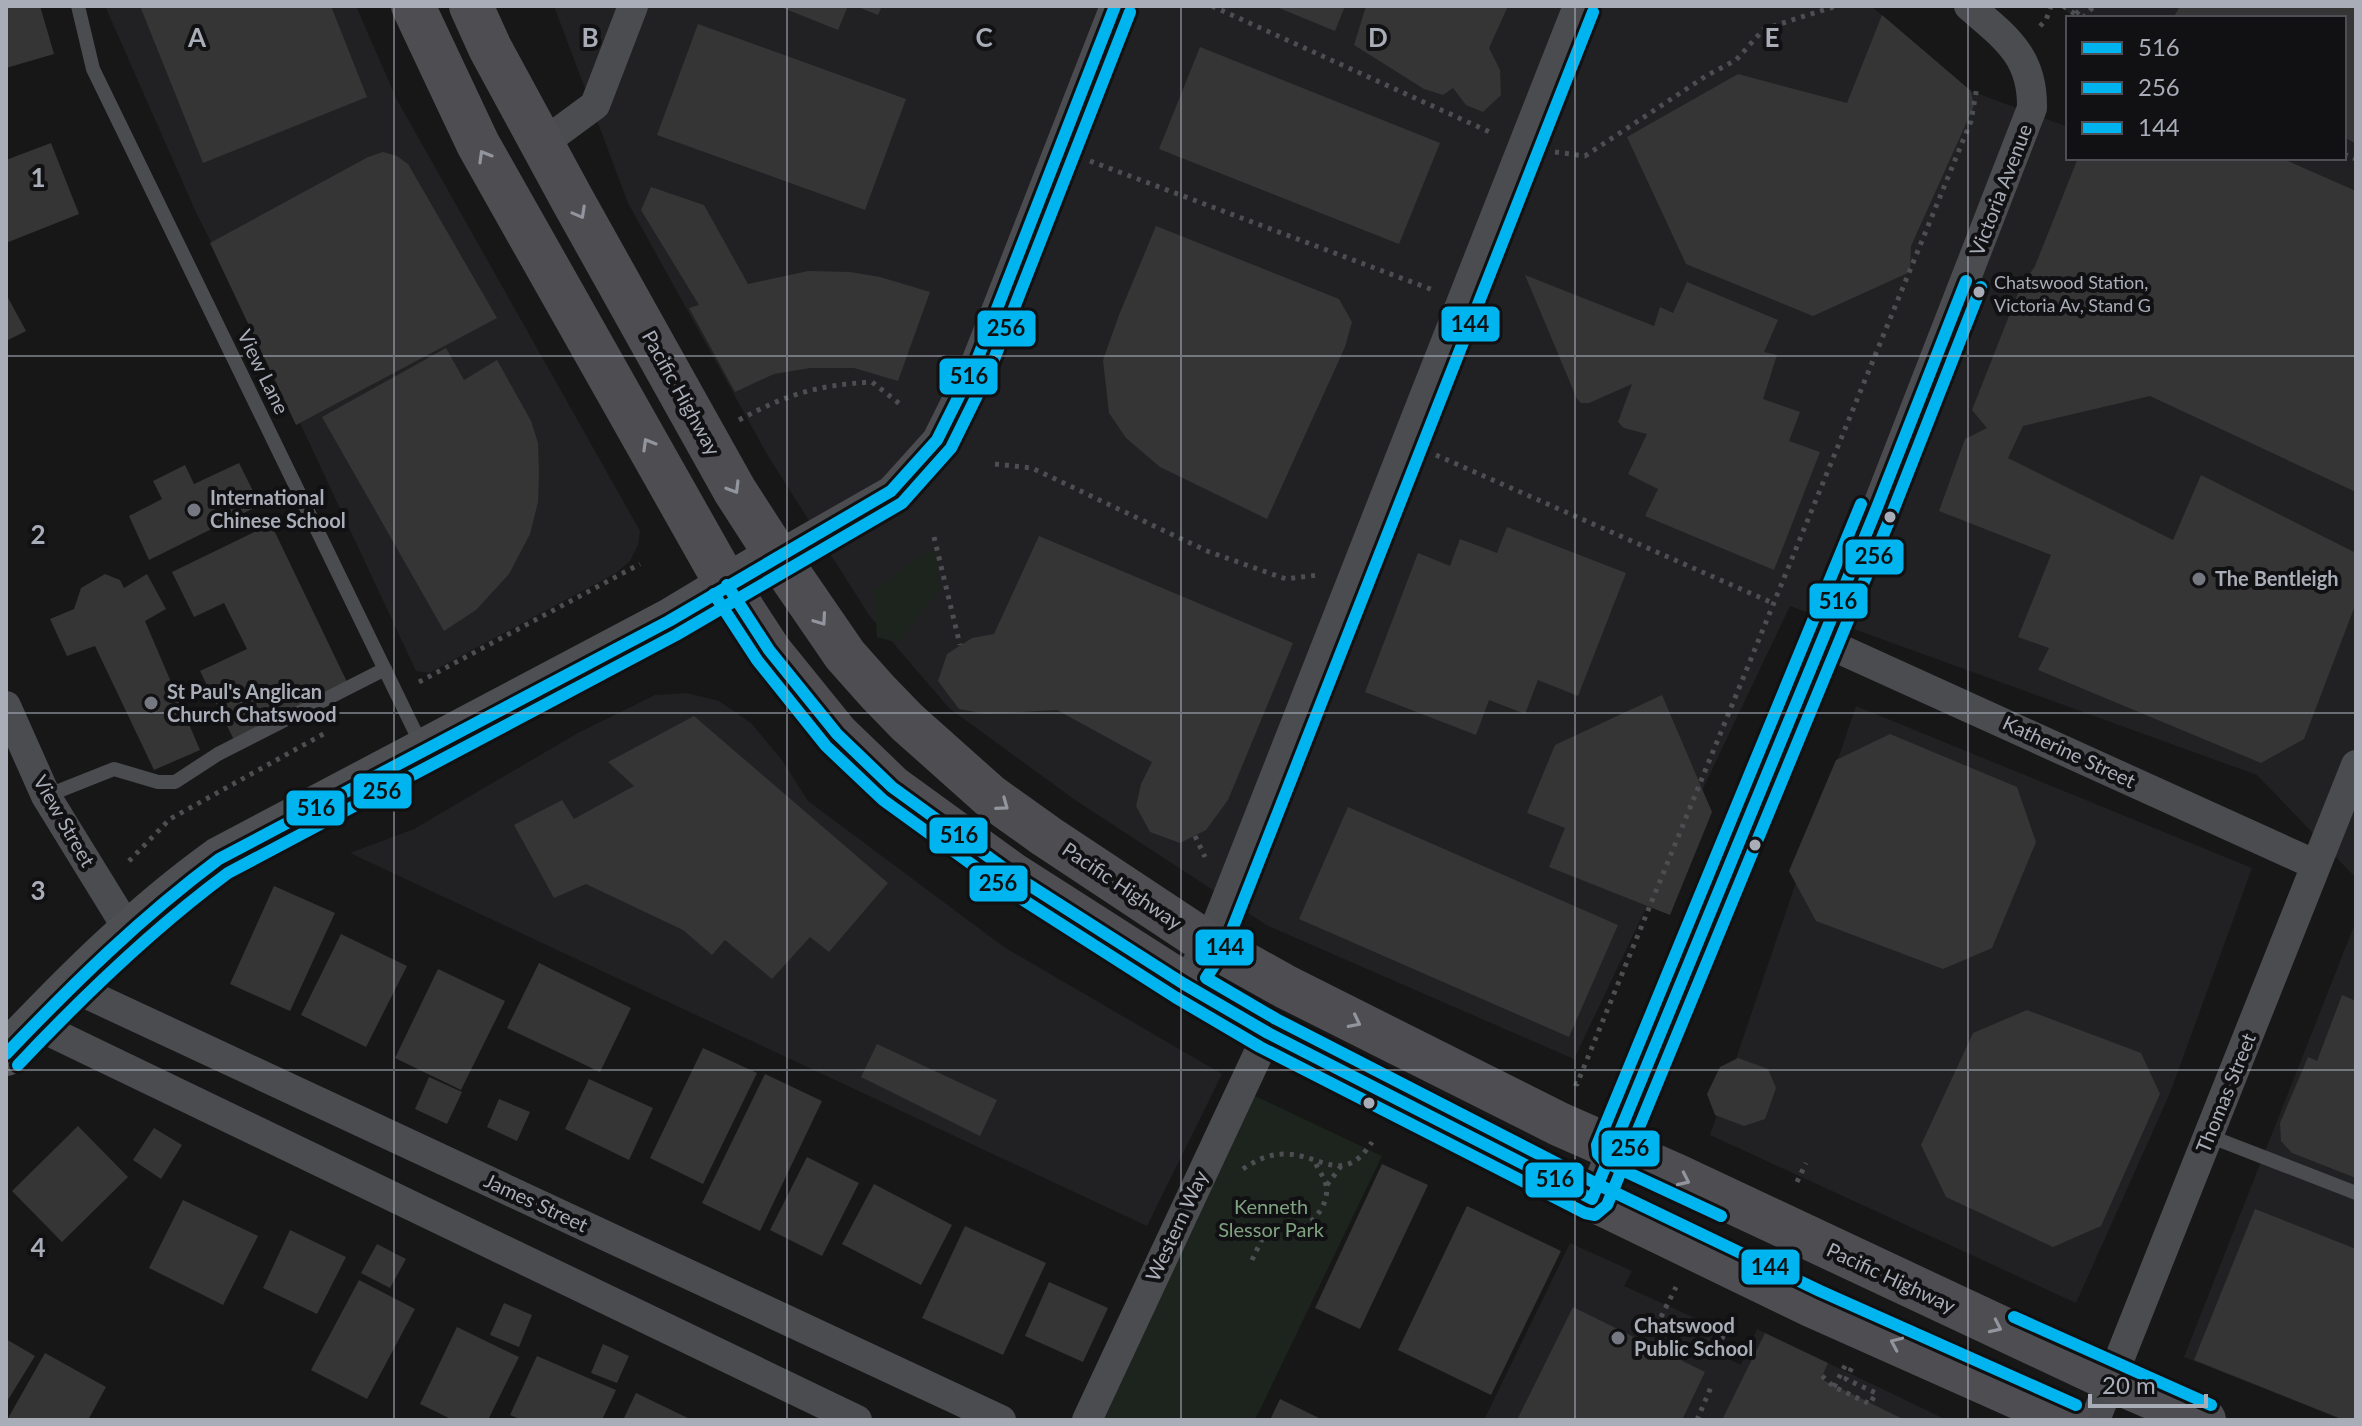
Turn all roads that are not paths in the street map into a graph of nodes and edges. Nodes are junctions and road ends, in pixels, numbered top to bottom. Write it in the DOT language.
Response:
graph roads {
  1 [pos="78,6"];
  2 [pos="413,6"];
  3 [pos="471,6"];
  4 [pos="633,6"];
  5 [pos="1115,6"];
  6 [pos="1578,6"];
  7 [pos="1969,6"];
  8 [pos="542,144"];
  9 [pos="777,556"];
  10 [pos="727,585"];
  11 [pos="1822,641"];
  12 [pos="385,669"];
  13 [pos="6,706"];
  14 [pos="425,752"];
  15 [pos="2356,765"];
  16 [pos="46,796"];
  17 [pos="2316,865"];
  18 [pos="129,931"];
  19 [pos="1209,944"];
  20 [pos="1184,984"];
  21 [pos="72,987"];
  22 [pos="1268,1033"];
  23 [pos="20,1039"];
  24 [pos="2209,1136"];
  25 [pos="1613,1148"];
  26 [pos="2356,1193"];
  27 [pos="1592,1199"];
  28 [pos="2112,1380"];
  29 [pos="857,1420"];
  30 [pos="1001,1420"];
  31 [pos="1087,1420"];
  32 [pos="2069,1420"];
  33 [pos="2095,1420"];
  34 [pos="2204,1420"];
  1 -- 12 [label="lane, View Lane"];
  10 -- 2 [label="highway, one-way"];
  3 -- 8 [label="highway, Pacific Highway"];
  4 -- 8 [label="street"];
  5 -- 9 [label="street"];
  6 -- 19 [label="street"];
  7 -- 11 [label="street, Victoria Avenue"];
  8 -- 9 [label="highway, Pacific Highway, one-way"];
  9 -- 10 [label="main road"];
  9 -- 19 [label="highway, Pacific Highway, one-way"];
  10 -- 14 [label="main road"];
  10 -- 20 [label="highway"];
  11 -- 17 [label="street, Katherine Street"];
  11 -- 25 [label="street, Victoria Avenue"];
  12 -- 14 [label="lane, View Lane"];
  12 -- 16 [label="lane"];
  13 -- 16 [label="street, View Street"];
  14 -- 18 [label="main road"];
  15 -- 17 [label="street, Thomas Street"];
  16 -- 18 [label="street, View Street"];
  17 -- 24 [label="street, Thomas Street"];
  18 -- 21 [label="main road"];
  19 -- 20 [label="street"];
  19 -- 25 [label="highway, Pacific Highway, one-way"];
  20 -- 22 [label="highway"];
  21 -- 23 [label="main road"];
  21 -- 30 [label="street, James Street"];
  22 -- 27 [label="highway"];
  22 -- 31 [label="street, Western Way"];
  23 -- 29 [label="street"];
  24 -- 26 [label="lane"];
  24 -- 28 [label="street, Thomas Street"];
  25 -- 27 [label="street, Victoria Avenue"];
  25 -- 28 [label="highway, Pacific Highway, one-way"];
  32 -- 27 [label="highway, one-way"];
  28 -- 33 [label="street, Thomas Street"];
  28 -- 34 [label="highway, Pacific Highway"];
}
